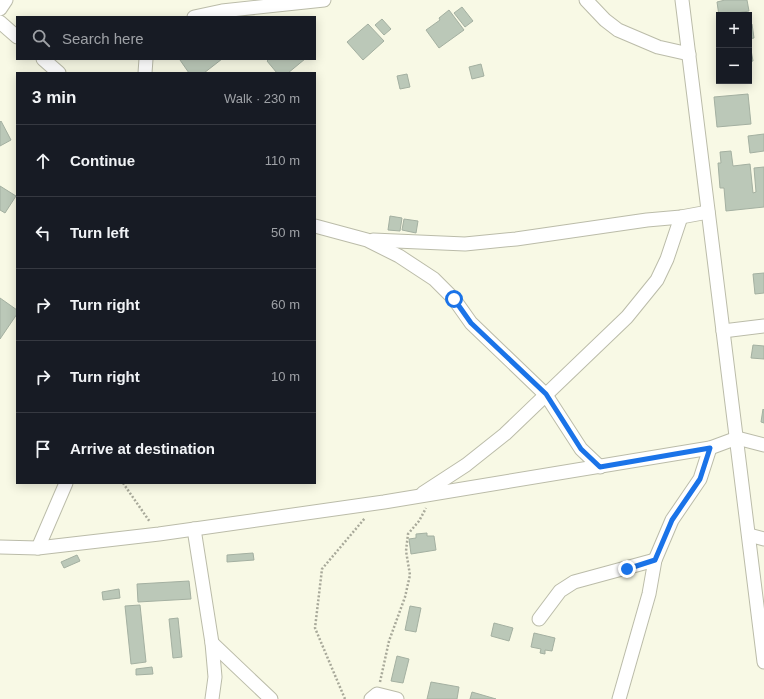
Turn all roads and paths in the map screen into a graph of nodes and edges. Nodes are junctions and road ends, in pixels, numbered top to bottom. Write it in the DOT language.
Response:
graph roads {
  1 [pos="6,0"];
  2 [pos="324,0"];
  3 [pos="586,0"];
  4 [pos="682,0"];
  5 [pos="0,9"];
  6 [pos="199,16"];
  7 [pos="0,22"];
  8 [pos="16,36"];
  9 [pos="689,54"];
  10 [pos="44,60"];
  11 [pos="146,60"];
  12 [pos="58,72"];
  13 [pos="145,72"];
  14 [pos="708,212"];
  15 [pos="681,217"];
  16 [pos="316,226"];
  17 [pos="367,240"];
  18 [pos="764,326"];
  19 [pos="723,332"];
  20 [pos="546,394"];
  21 [pos="736,438"];
  22 [pos="764,445"];
  23 [pos="710,448"];
  24 [pos="600,467"];
  25 [pos="66,484"];
  26 [pos="124,484"];
  27 [pos="433,494"];
  28 [pos="418,496"];
  29 [pos="378,503"];
  30 [pos="194,529"];
  31 [pos="159,534"];
  32 [pos="749,535"];
  33 [pos="764,539"];
  34 [pos="0,546"];
  35 [pos="38,548"];
  36 [pos="655,560"];
  37 [pos="539,619"];
  38 [pos="762,630"];
  39 [pos="212,643"];
  40 [pos="764,662"];
  41 [pos="374,697"];
  42 [pos="212,699"];
  43 [pos="271,699"];
  44 [pos="345,699"];
  45 [pos="398,699"];
  46 [pos="619,699"];
  1 -- 5 [label="street"];
  2 -- 6 [label="street"];
  3 -- 9 [label="street"];
  4 -- 9 [label="street"];
  7 -- 8 [label="street"];
  9 -- 14 [label="street"];
  10 -- 12 [label="street"];
  11 -- 13 [label="street"];
  14 -- 15 [label="street"];
  14 -- 19 [label="street"];
  15 -- 17 [label="street"];
  15 -- 20 [label="street"];
  16 -- 17 [label="street"];
  17 -- 20 [label="street"];
  18 -- 19 [label="street"];
  19 -- 21 [label="street"];
  20 -- 24 [label="street"];
  20 -- 28 [label="street"];
  21 -- 22 [label="street"];
  21 -- 23 [label="street"];
  21 -- 32 [label="street"];
  23 -- 24 [label="street"];
  23 -- 36 [label="street"];
  24 -- 27 [label="street"];
  25 -- 35 [label="street"];
  26 -- 31 [label="path"];
  27 -- 28 [label="street"];
  27 -- 41 [label="path"];
  28 -- 29 [label="street"];
  29 -- 30 [label="street"];
  29 -- 44 [label="path"];
  30 -- 31 [label="street"];
  30 -- 39 [label="street"];
  31 -- 35 [label="street"];
  32 -- 33 [label="street"];
  32 -- 38 [label="street"];
  34 -- 35 [label="street"];
  36 -- 37 [label="street"];
  36 -- 46 [label="street"];
  38 -- 40 [label="street"];
  39 -- 42 [label="street"];
  39 -- 43 [label="street"];
  41 -- 45 [label="street"];
}
